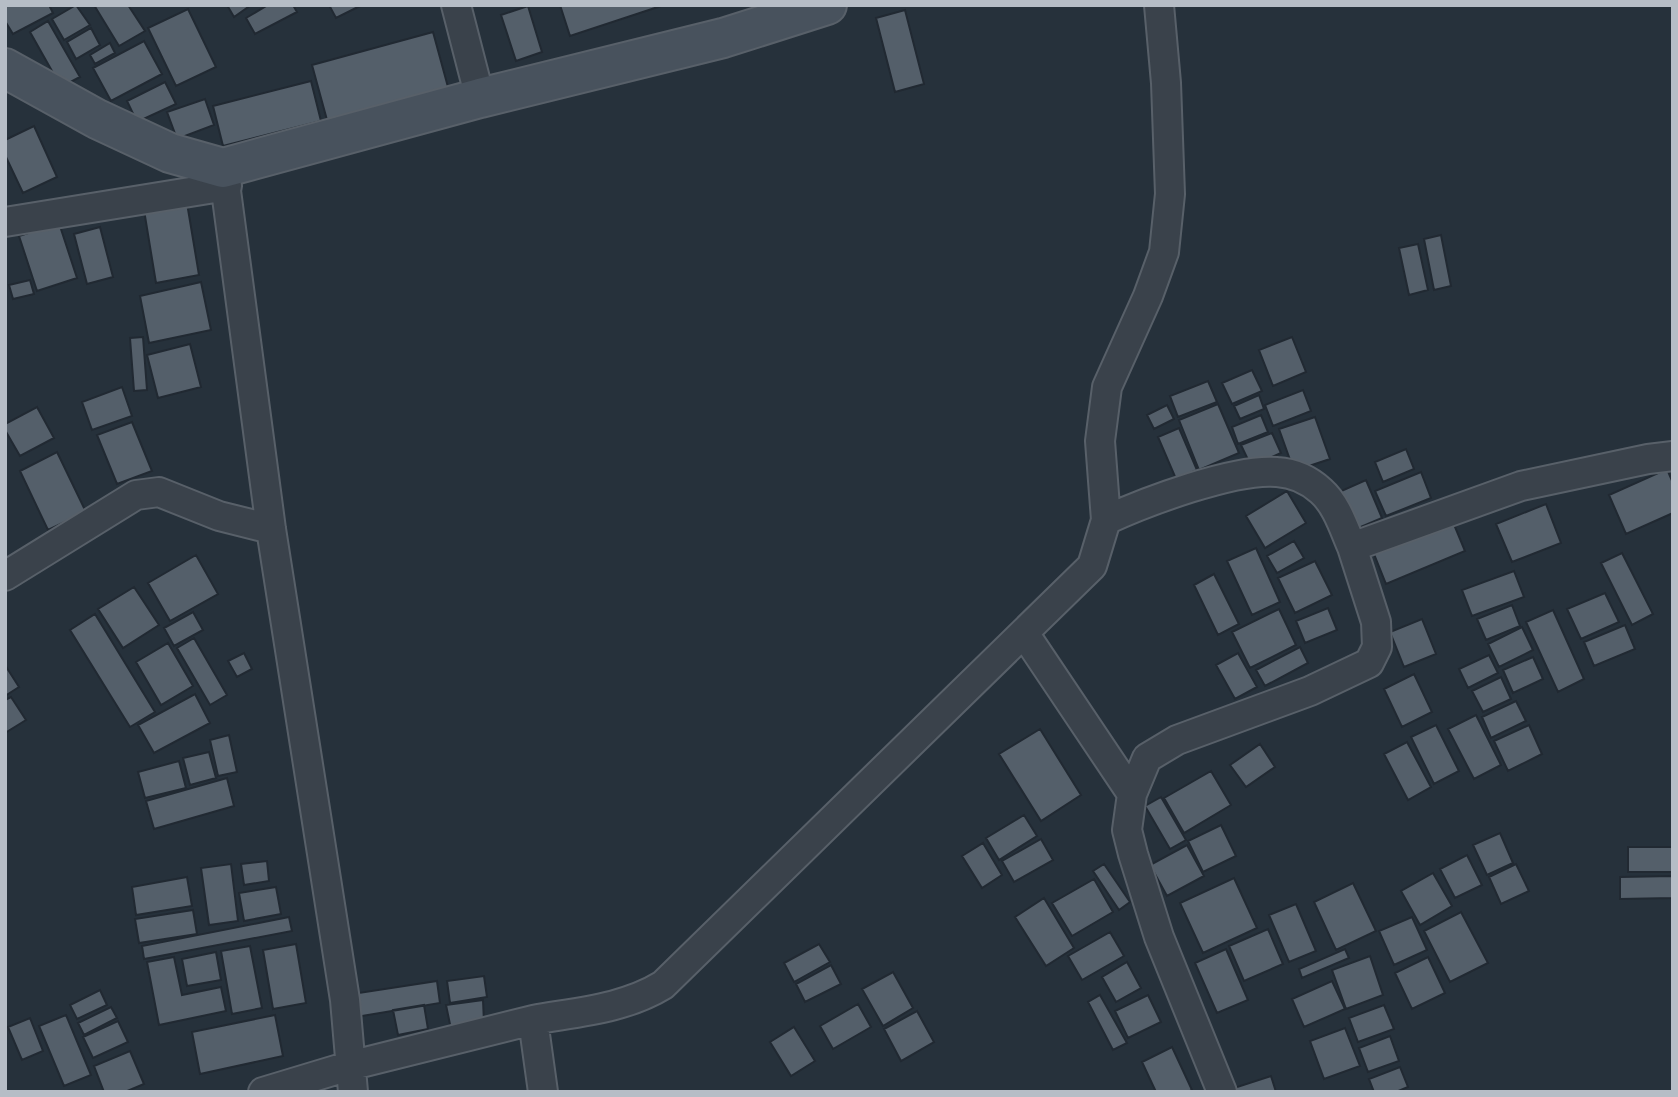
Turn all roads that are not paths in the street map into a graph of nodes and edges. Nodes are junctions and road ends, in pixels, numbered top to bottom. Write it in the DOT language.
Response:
graph roads {
  1 [pos="456,5"];
  2 [pos="827,5"];
  3 [pos="1159,5"];
  4 [pos="5,68"];
  5 [pos="480,98"];
  6 [pos="225,177"];
  7 [pos="5,222"];
  8 [pos="1673,456"];
  9 [pos="1106,520"];
  10 [pos="271,529"];
  11 [pos="1352,547"];
  12 [pos="5,576"];
  13 [pos="1024,633"];
  14 [pos="1132,794"];
  15 [pos="533,1020"];
  16 [pos="351,1079"];
  17 [pos="263,1092"];
  18 [pos="543,1092"];
  19 [pos="1222,1092"];
  1 -- 5 [label="street"];
  2 -- 5 [label="street"];
  3 -- 9 [label="street"];
  4 -- 6 [label="street"];
  5 -- 6 [label="street"];
  6 -- 7 [label="street"];
  6 -- 10 [label="street"];
  8 -- 11 [label="street"];
  9 -- 11 [label="street"];
  9 -- 13 [label="street"];
  10 -- 12 [label="street"];
  10 -- 16 [label="street"];
  11 -- 14 [label="street"];
  13 -- 14 [label="street"];
  13 -- 15 [label="street"];
  14 -- 19 [label="street"];
  15 -- 16 [label="street"];
  15 -- 18 [label="street"];
  16 -- 17 [label="street"];
}
